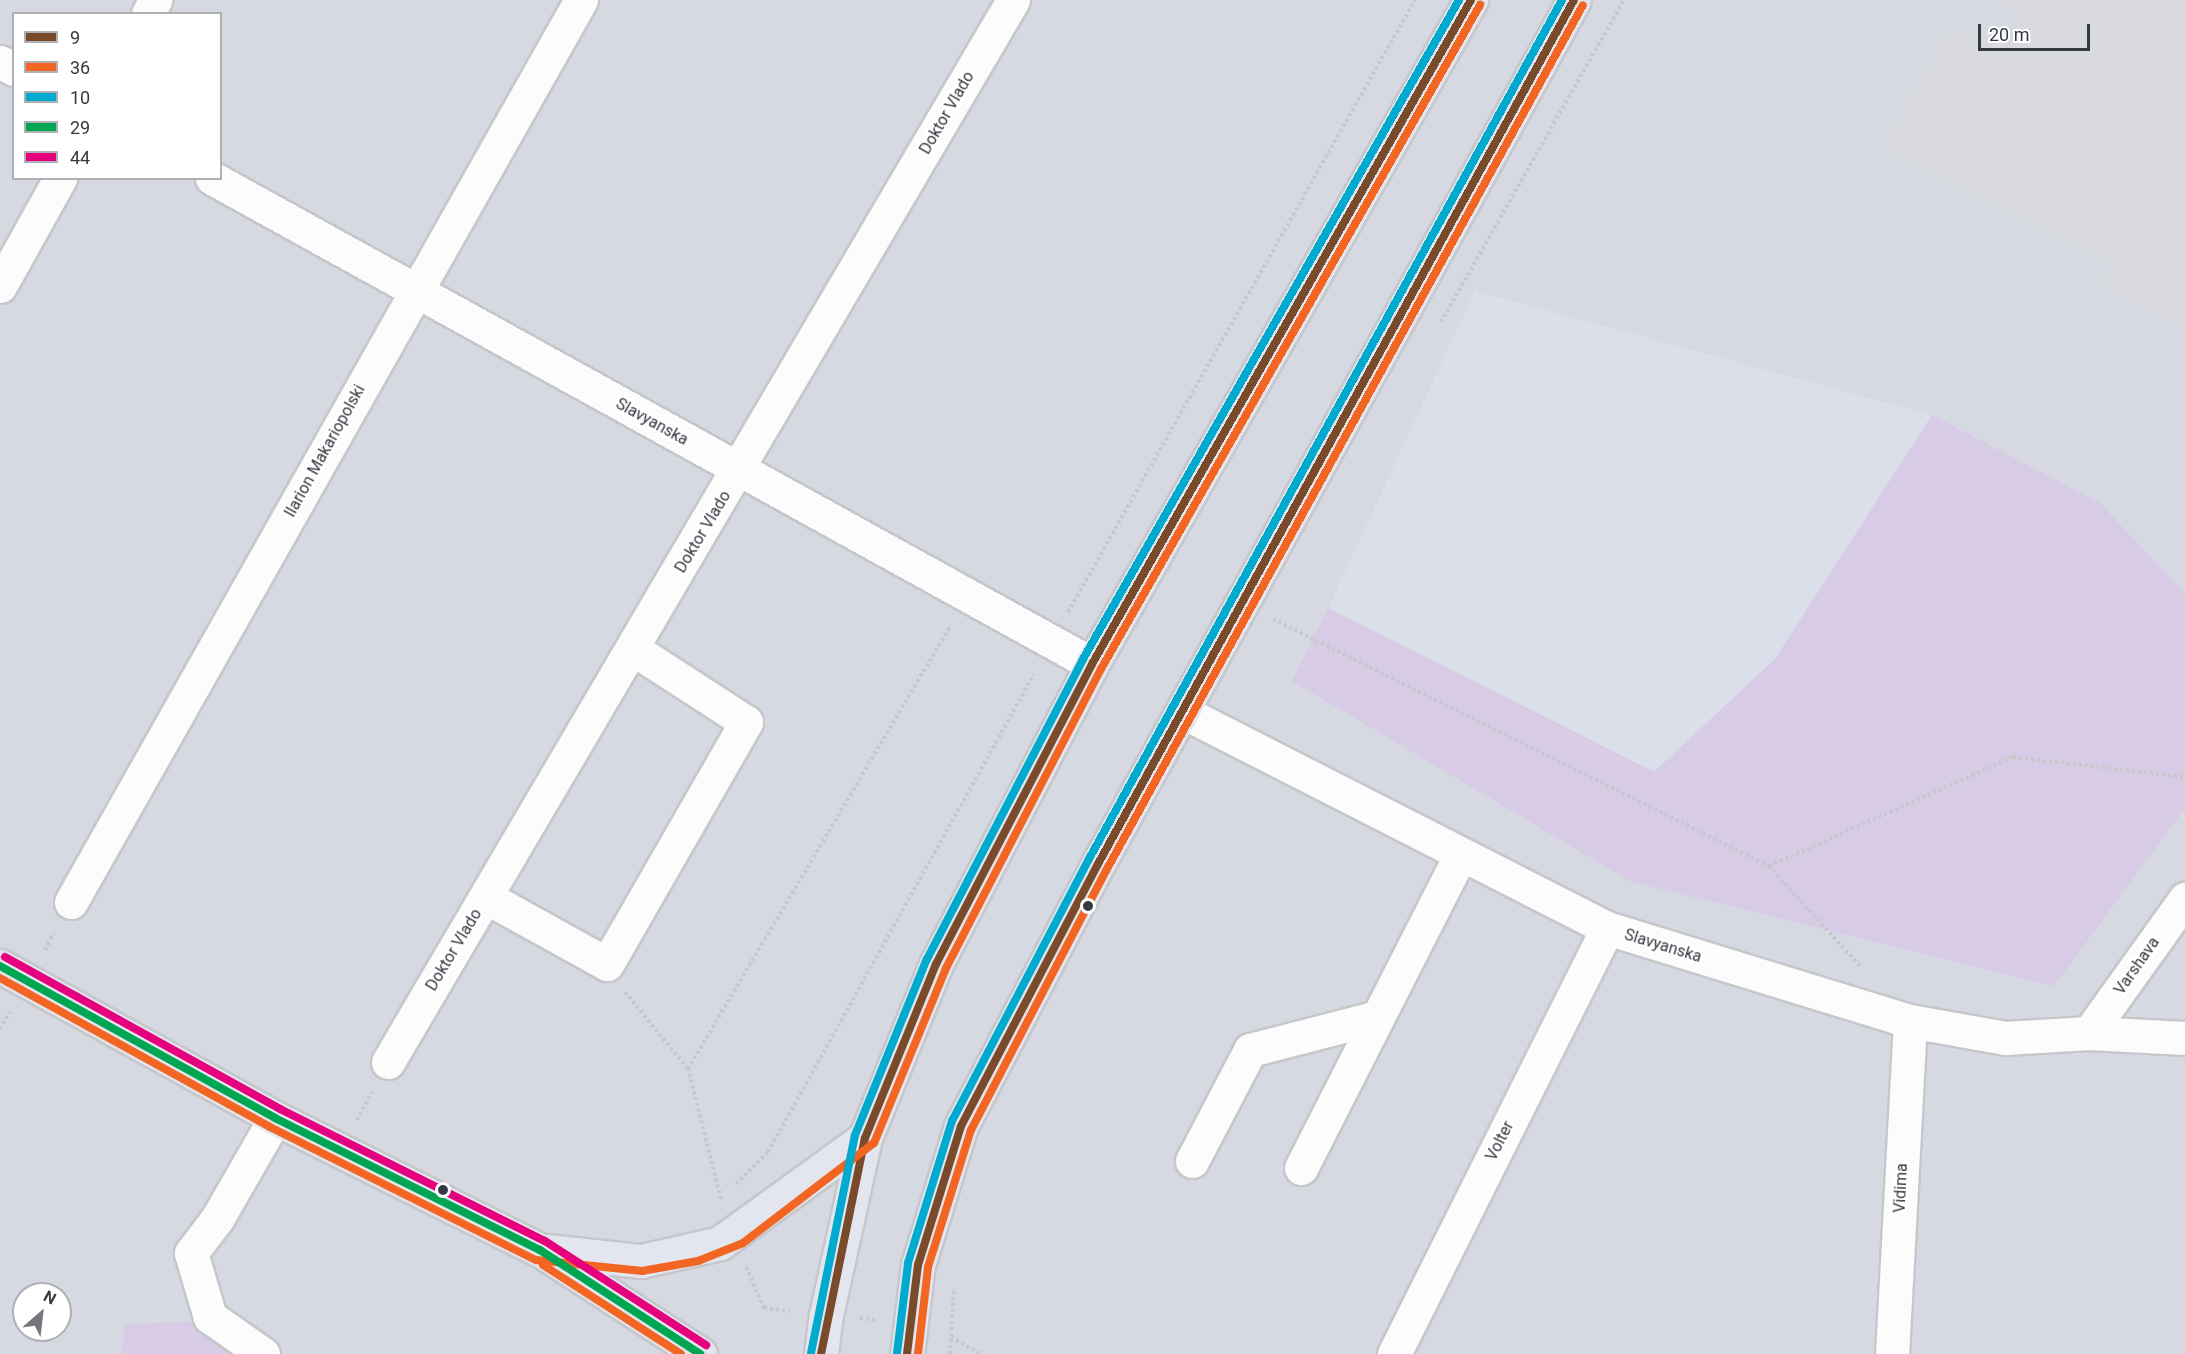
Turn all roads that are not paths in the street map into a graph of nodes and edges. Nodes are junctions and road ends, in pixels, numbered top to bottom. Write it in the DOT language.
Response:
graph roads {
  1 [pos="580,0"];
  2 [pos="1013,0"];
  3 [pos="1574,0"];
  4 [pos="1469,1"];
  5 [pos="59,180"];
  6 [pos="216,180"];
  7 [pos="0,286"];
  8 [pos="415,291"];
  9 [pos="739,471"];
  10 [pos="633,649"];
  11 [pos="1092,664"];
  12 [pos="1183,712"];
  13 [pos="1461,854"];
  14 [pos="486,897"];
  15 [pos="2185,899"];
  16 [pos="71,902"];
  17 [pos="1607,928"];
  18 [pos="0,966"];
  19 [pos="1378,1017"];
  20 [pos="1910,1021"];
  21 [pos="2089,1033"];
  22 [pos="2185,1038"];
  23 [pos="388,1062"];
  24 [pos="275,1118"];
  25 [pos="865,1138"];
  26 [pos="1192,1161"];
  27 [pos="1301,1168"];
  28 [pos="540,1250"];
  29 [pos="262,1354"];
  30 [pos="700,1354"];
  31 [pos="821,1354"];
  32 [pos="908,1354"];
  33 [pos="1394,1354"];
  34 [pos="1892,1354"];
  1 -- 8 [label="street, Ilarion Makariopolski"];
  2 -- 9 [label="street, Doktor Vlado"];
  3 -- 12 [label="main road"];
  4 -- 11 [label="main road"];
  5 -- 7 [label="street"];
  6 -- 8 [label="street, Slavyanska"];
  8 -- 9 [label="street, Slavyanska"];
  8 -- 16 [label="street, Ilarion Makariopolski"];
  9 -- 10 [label="street, Doktor Vlado"];
  9 -- 11 [label="street, Slavyanska"];
  10 -- 14 [label="street, Doktor Vlado"];
  10 -- 14 [label="street"];
  11 -- 25 [label="main road"];
  12 -- 13 [label="street, Slavyanska"];
  12 -- 32 [label="main road"];
  13 -- 17 [label="street, Slavyanska"];
  13 -- 19 [label="street"];
  14 -- 23 [label="street, Doktor Vlado"];
  15 -- 21 [label="street, Varshava"];
  17 -- 20 [label="street, Slavyanska"];
  17 -- 33 [label="street, Volter"];
  18 -- 24 [label="main road"];
  19 -- 26 [label="street"];
  19 -- 27 [label="street"];
  20 -- 21 [label="street, Slavyanska"];
  20 -- 34 [label="street, Vidima"];
  21 -- 22 [label="street, Slavyanska"];
  24 -- 28 [label="main road"];
  24 -- 29 [label="street"];
  25 -- 28 [label="main road"];
  25 -- 31 [label="main road"];
  28 -- 30 [label="main road"];
}
